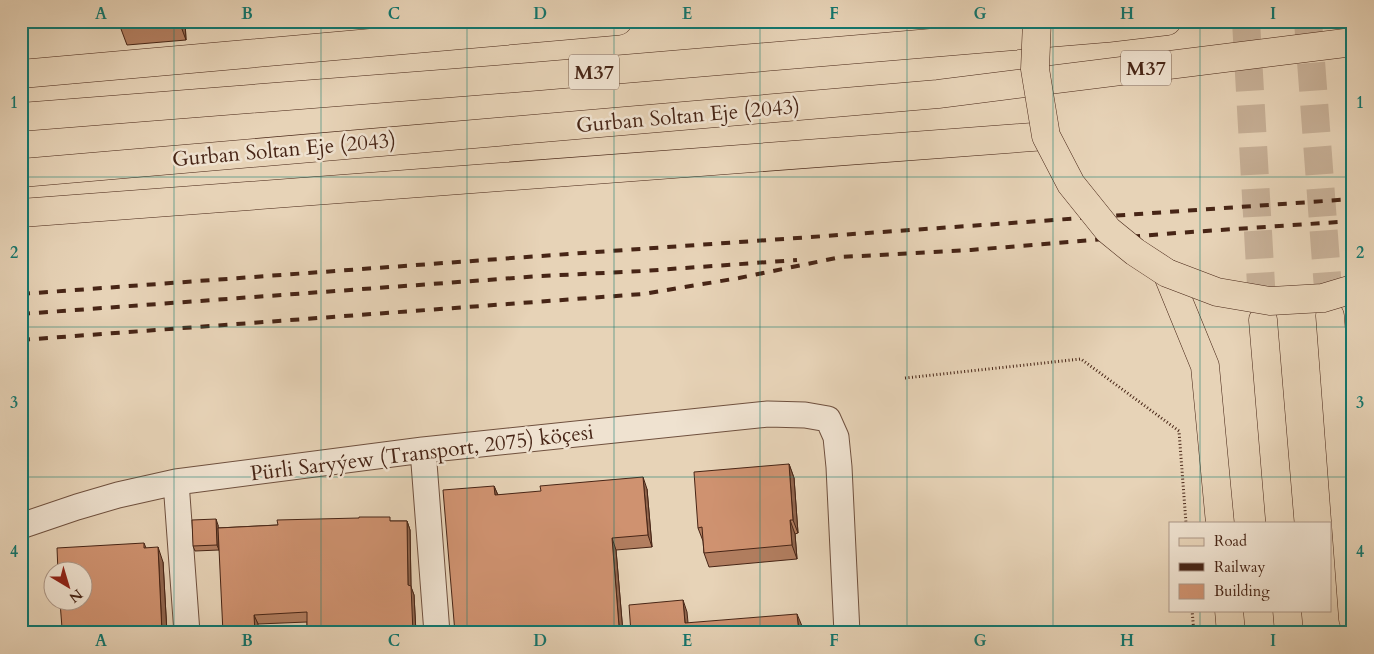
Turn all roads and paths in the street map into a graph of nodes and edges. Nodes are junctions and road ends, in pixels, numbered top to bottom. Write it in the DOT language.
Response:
graph roads {
  1 [pos="618,21"];
  2 [pos="1037,21"];
  3 [pos="1167,21"];
  4 [pos="1353,42"];
  5 [pos="21,74"];
  6 [pos="21,117"];
  7 [pos="1046,136"];
  8 [pos="21,173"];
  9 [pos="21,213"];
  10 [pos="1167,273"];
  11 [pos="1353,289"];
  12 [pos="1330,316"];
  13 [pos="1263,320"];
  14 [pos="905,378"];
  15 [pos="423,450"];
  16 [pos="176,482"];
  17 [pos="1186,522"];
  18 [pos="1220,522"];
  19 [pos="1280,522"];
  20 [pos="21,526"];
  21 [pos="1192,612"];
  22 [pos="1229,612"];
  23 [pos="1287,612"];
  24 [pos="1353,619"];
  25 [pos="187,633"];
  26 [pos="437,633"];
  27 [pos="847,633"];
  28 [pos="1194,633"];
  29 [pos="1231,633"];
  30 [pos="1289,633"];
  1 -- 5 [label="main road"];
  2 -- 7 [label="main road, bridge"];
  3 -- 6 [label="main road, M37"];
  4 -- 8 [label="main road, Gurban Soltan Eje (2043) / M37"];
  7 -- 9 [label="main road"];
  7 -- 10 [label="main road, bridge"];
  10 -- 11 [label="main road, bridge"];
  10 -- 18 [label="main road"];
  12 -- 24 [label="main road"];
  13 -- 19 [label="main road"];
  14 -- 17 [label="path"];
  15 -- 16 [label="street, Pürli Saryýew (Transport, 2075) köçesi"];
  15 -- 26 [label="street"];
  15 -- 27 [label="street, Pürli Saryýew (Transport, 2075) köçesi"];
  16 -- 20 [label="street, Pürli Saryýew (Transport, 2075) köçesi"];
  16 -- 25 [label="street"];
  21 -- 28 [label="path"];
  22 -- 29 [label="main road"];
  23 -- 30 [label="main road"];
}
